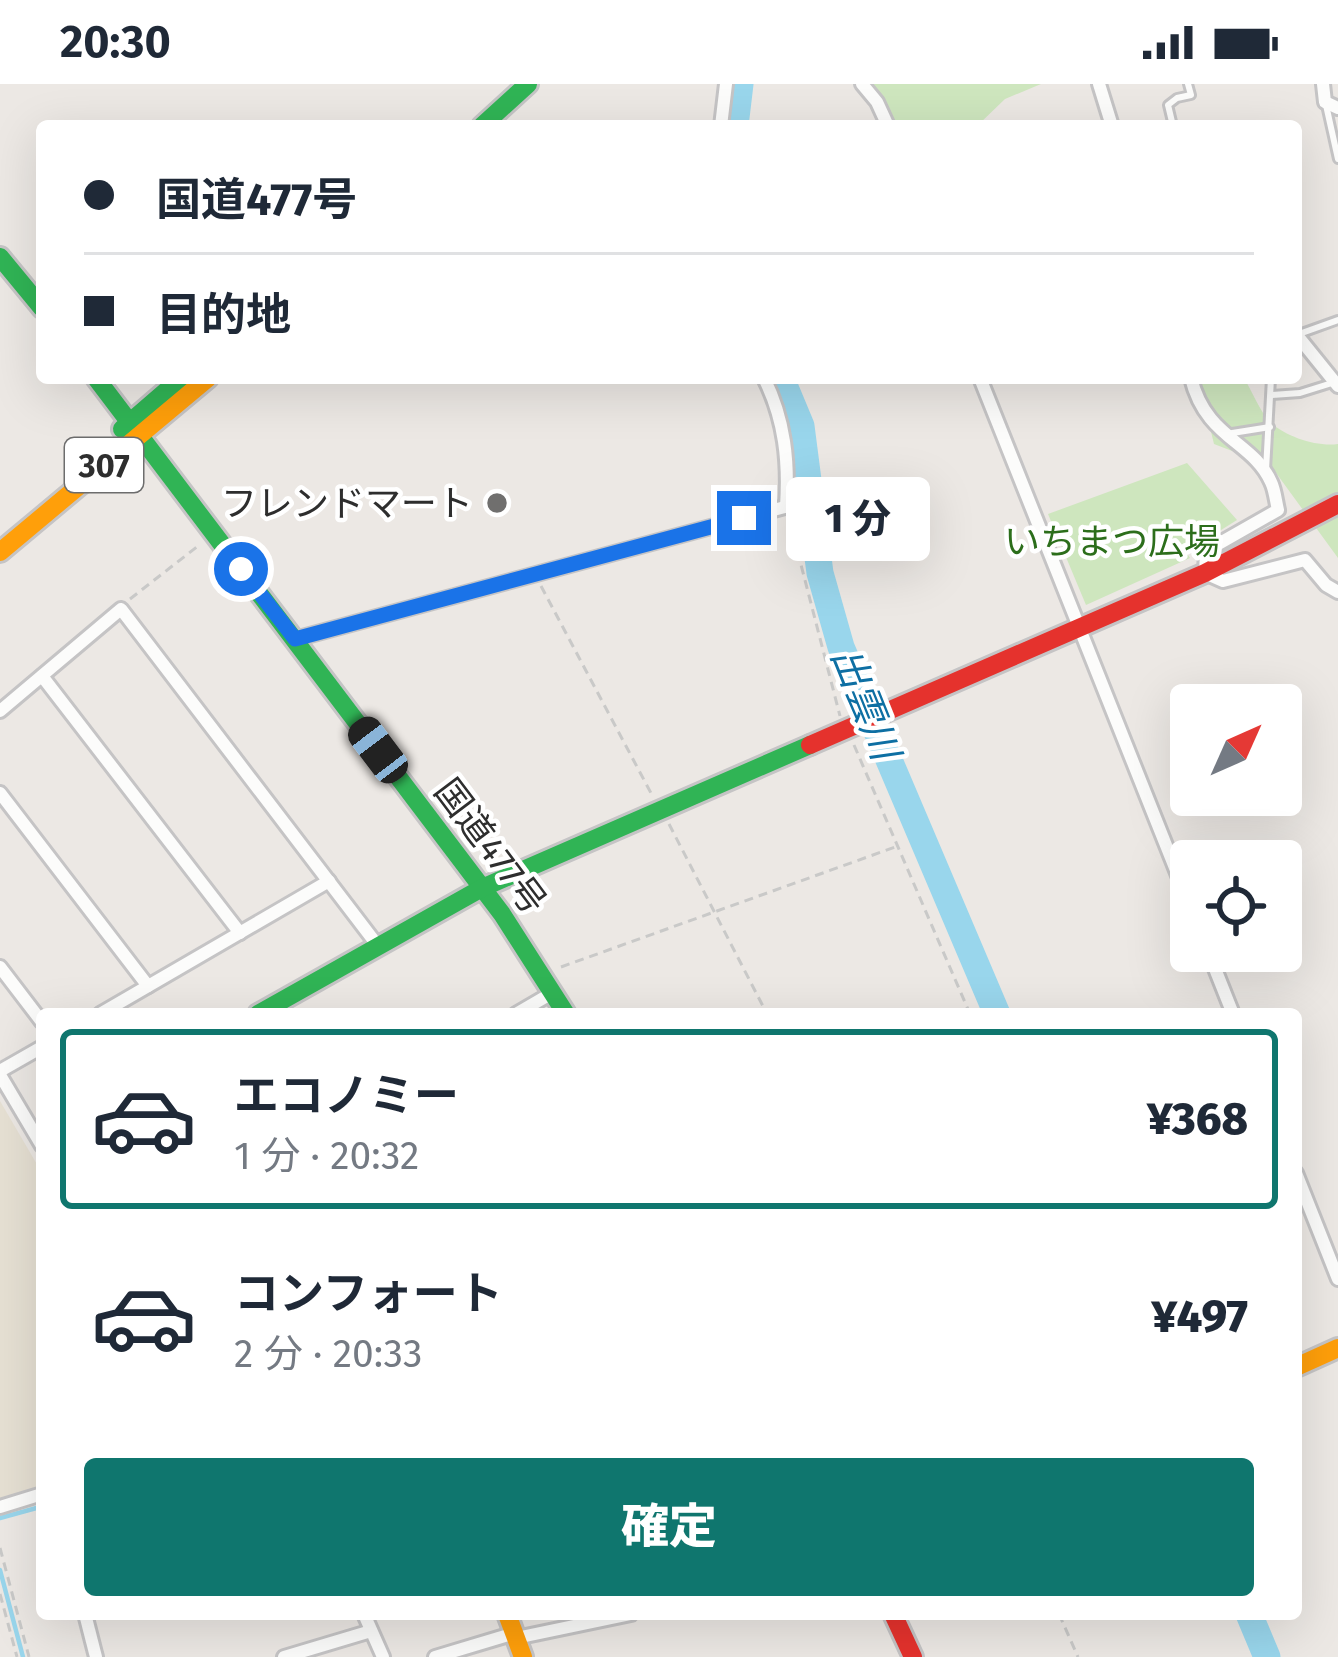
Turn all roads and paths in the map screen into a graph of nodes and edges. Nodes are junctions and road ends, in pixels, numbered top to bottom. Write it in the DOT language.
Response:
graph roads {
  1 [pos="528,84"];
  2 [pos="543,84"];
  3 [pos="726,84"];
  4 [pos="862,84"];
  5 [pos="1099,84"];
  6 [pos="1188,84"];
  7 [pos="1323,84"];
  8 [pos="1331,105"];
  9 [pos="489,120"];
  10 [pos="508,120"];
  11 [pos="723,120"];
  12 [pos="885,120"];
  13 [pos="1110,120"];
  14 [pos="1172,120"];
  15 [pos="1338,159"];
  16 [pos="0,257"];
  17 [pos="36,301"];
  18 [pos="1338,320"];
  19 [pos="1302,333"];
  20 [pos="1302,339"];
  21 [pos="101,384"];
  22 [pos="176,384"];
  23 [pos="199,384"];
  24 [pos="766,384"];
  25 [pos="982,384"];
  26 [pos="1194,384"];
  27 [pos="1271,384"];
  28 [pos="1335,384"];
  29 [pos="1272,394"];
  30 [pos="1270,427"];
  31 [pos="135,429"];
  32 [pos="1222,434"];
  33 [pos="1265,474"];
  34 [pos="832,494"];
  35 [pos="1338,504"];
  36 [pos="793,506"];
  37 [pos="0,530"];
  38 [pos="214,534"];
  39 [pos="0,552"];
  40 [pos="535,573"];
  41 [pos="1205,573"];
  42 [pos="1338,592"];
  43 [pos="122,610"];
  44 [pos="1079,626"];
  45 [pos="295,639"];
  46 [pos="42,676"];
  47 [pos="0,711"];
  48 [pos="845,727"];
  49 [pos="0,794"];
  50 [pos="660,809"];
  51 [pos="898,846"];
  52 [pos="1170,855"];
  53 [pos="329,881"];
  54 [pos="482,888"];
  55 [pos="715,913"];
  56 [pos="239,933"];
  57 [pos="378,946"];
  58 [pos="0,967"];
  59 [pos="1216,972"];
  60 [pos="543,974"];
  61 [pos="148,986"];
  62 [pos="553,992"];
  63 [pos="110,1008"];
  64 [pos="270,1008"];
  65 [pos="526,1008"];
  66 [pos="562,1008"];
  67 [pos="764,1008"];
  68 [pos="967,1008"];
  69 [pos="1231,1008"];
  70 [pos="36,1014"];
  71 [pos="36,1051"];
  72 [pos="0,1073"];
  73 [pos="36,1136"];
  74 [pos="1302,1188"];
  75 [pos="1338,1279"];
  76 [pos="1338,1348"];
  77 [pos="1302,1363"];
  78 [pos="36,1496"];
  79 [pos="0,1507"];
  80 [pos="0,1548"];
  81 [pos="0,1594"];
  82 [pos="87,1620"];
  83 [pos="366,1620"];
  84 [pos="608,1620"];
  85 [pos="895,1620"];
  86 [pos="1062,1620"];
  87 [pos="371,1631"];
  88 [pos="518,1643"];
  89 [pos="17,1657"];
  90 [pos="29,1657"];
  91 [pos="96,1657"];
  92 [pos="284,1657"];
  93 [pos="383,1657"];
  94 [pos="435,1657"];
  95 [pos="913,1657"];
  96 [pos="1078,1657"];
  1 -- 9 [label="main road"];
  2 -- 10 [label="main road"];
  3 -- 11 [label="street"];
  4 -- 12 [label="street"];
  5 -- 13 [label="street"];
  6 -- 14 [label="lane"];
  7 -- 8 [label="street"];
  8 -- 15 [label="lane"];
  16 -- 17 [label="main road"];
  18 -- 19 [label="lane"];
  20 -- 28 [label="street"];
  21 -- 31 [label="main road, 国道477号"];
  22 -- 31 [label="main road, 307"];
  23 -- 31 [label="main road, 307"];
  24 -- 36 [label="street"];
  25 -- 44 [label="street"];
  26 -- 32 [label="street"];
  27 -- 29 [label="lane"];
  28 -- 29 [label="lane"];
  29 -- 30 [label="lane"];
  30 -- 32 [label="lane"];
  30 -- 33 [label="lane"];
  31 -- 37 [label="main road, 307"];
  31 -- 38 [label="main road, 国道477号"];
  31 -- 39 [label="main road, 307"];
  32 -- 33 [label="street"];
  33 -- 41 [label="street"];
  34 -- 36 [label="street"];
  35 -- 41 [label="main road"];
  36 -- 40 [label="street"];
  36 -- 48 [label="path"];
  38 -- 43 [label="path"];
  38 -- 45 [label="main road, 国道477号"];
  40 -- 45 [label="street"];
  40 -- 50 [label="path"];
  41 -- 42 [label="street"];
  41 -- 44 [label="main road"];
  43 -- 46 [label="street"];
  43 -- 53 [label="street"];
  44 -- 48 [label="main road"];
  44 -- 52 [label="street"];
  45 -- 54 [label="main road, 国道477号"];
  46 -- 47 [label="street"];
  46 -- 56 [label="street"];
  48 -- 50 [label="main road"];
  48 -- 51 [label="path"];
  49 -- 61 [label="street"];
  50 -- 54 [label="main road"];
  50 -- 55 [label="path"];
  51 -- 55 [label="path"];
  51 -- 68 [label="path"];
  53 -- 56 [label="street"];
  53 -- 57 [label="street"];
  54 -- 57 [label="main road"];
  54 -- 60 [label="main road, 国道477号"];
  55 -- 60 [label="path"];
  55 -- 67 [label="path"];
  56 -- 61 [label="street"];
  57 -- 64 [label="main road"];
  58 -- 70 [label="street"];
  59 -- 69 [label="street"];
  60 -- 62 [label="main road, 国道477号"];
  61 -- 63 [label="street"];
  62 -- 65 [label="street"];
  62 -- 66 [label="main road, 国道477号"];
  71 -- 72 [label="street"];
  72 -- 73 [label="street"];
  74 -- 75 [label="street"];
  76 -- 77 [label="main road"];
  78 -- 79 [label="street"];
  80 -- 90 [label="path"];
  81 -- 89 [label="path"];
  82 -- 91 [label="street"];
  83 -- 87 [label="street"];
  84 -- 88 [label="street"];
  85 -- 95 [label="main road"];
  86 -- 96 [label="path"];
  87 -- 92 [label="street"];
  87 -- 93 [label="street"];
  88 -- 94 [label="street"];
}
